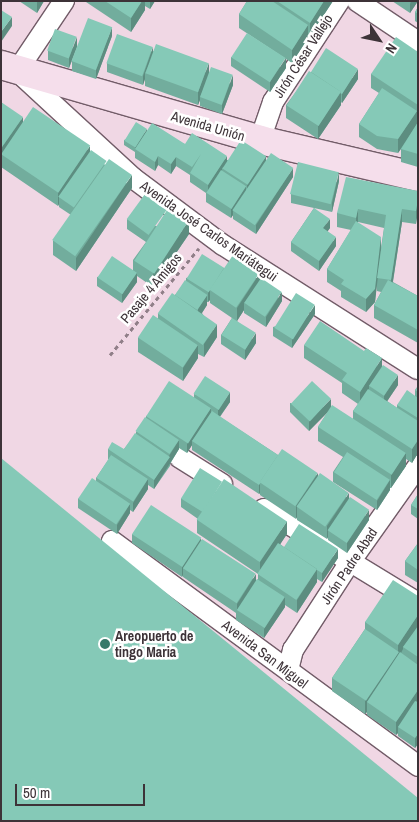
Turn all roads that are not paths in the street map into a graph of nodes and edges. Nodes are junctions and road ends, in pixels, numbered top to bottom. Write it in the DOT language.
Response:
graph roads {
  1 [pos="64,1"];
  2 [pos="339,1"];
  3 [pos="357,1"];
  4 [pos="418,42"];
  5 [pos="6,68"];
  6 [pos="260,140"];
  7 [pos="418,177"];
  8 [pos="418,369"];
  9 [pos="179,457"];
  10 [pos="418,466"];
  11 [pos="112,541"];
  12 [pos="350,562"];
  13 [pos="418,604"];
  14 [pos="288,670"];
  15 [pos="418,766"];
  1 -- 5 [label="street"];
  2 -- 6 [label="street, Jirón César Vallejo"];
  3 -- 4 [label="street"];
  5 -- 6 [label="main road, Avenida Unión"];
  5 -- 8 [label="street, Avenida José Carlos Mariátegui"];
  6 -- 7 [label="main road, Avenida Unión"];
  9 -- 12 [label="street"];
  10 -- 12 [label="street, Jirón Padre Abad"];
  11 -- 14 [label="street, Avenida San Miguel"];
  12 -- 13 [label="street"];
  12 -- 14 [label="street, Jirón Padre Abad"];
  14 -- 15 [label="street, Avenida San Miguel"];
}
